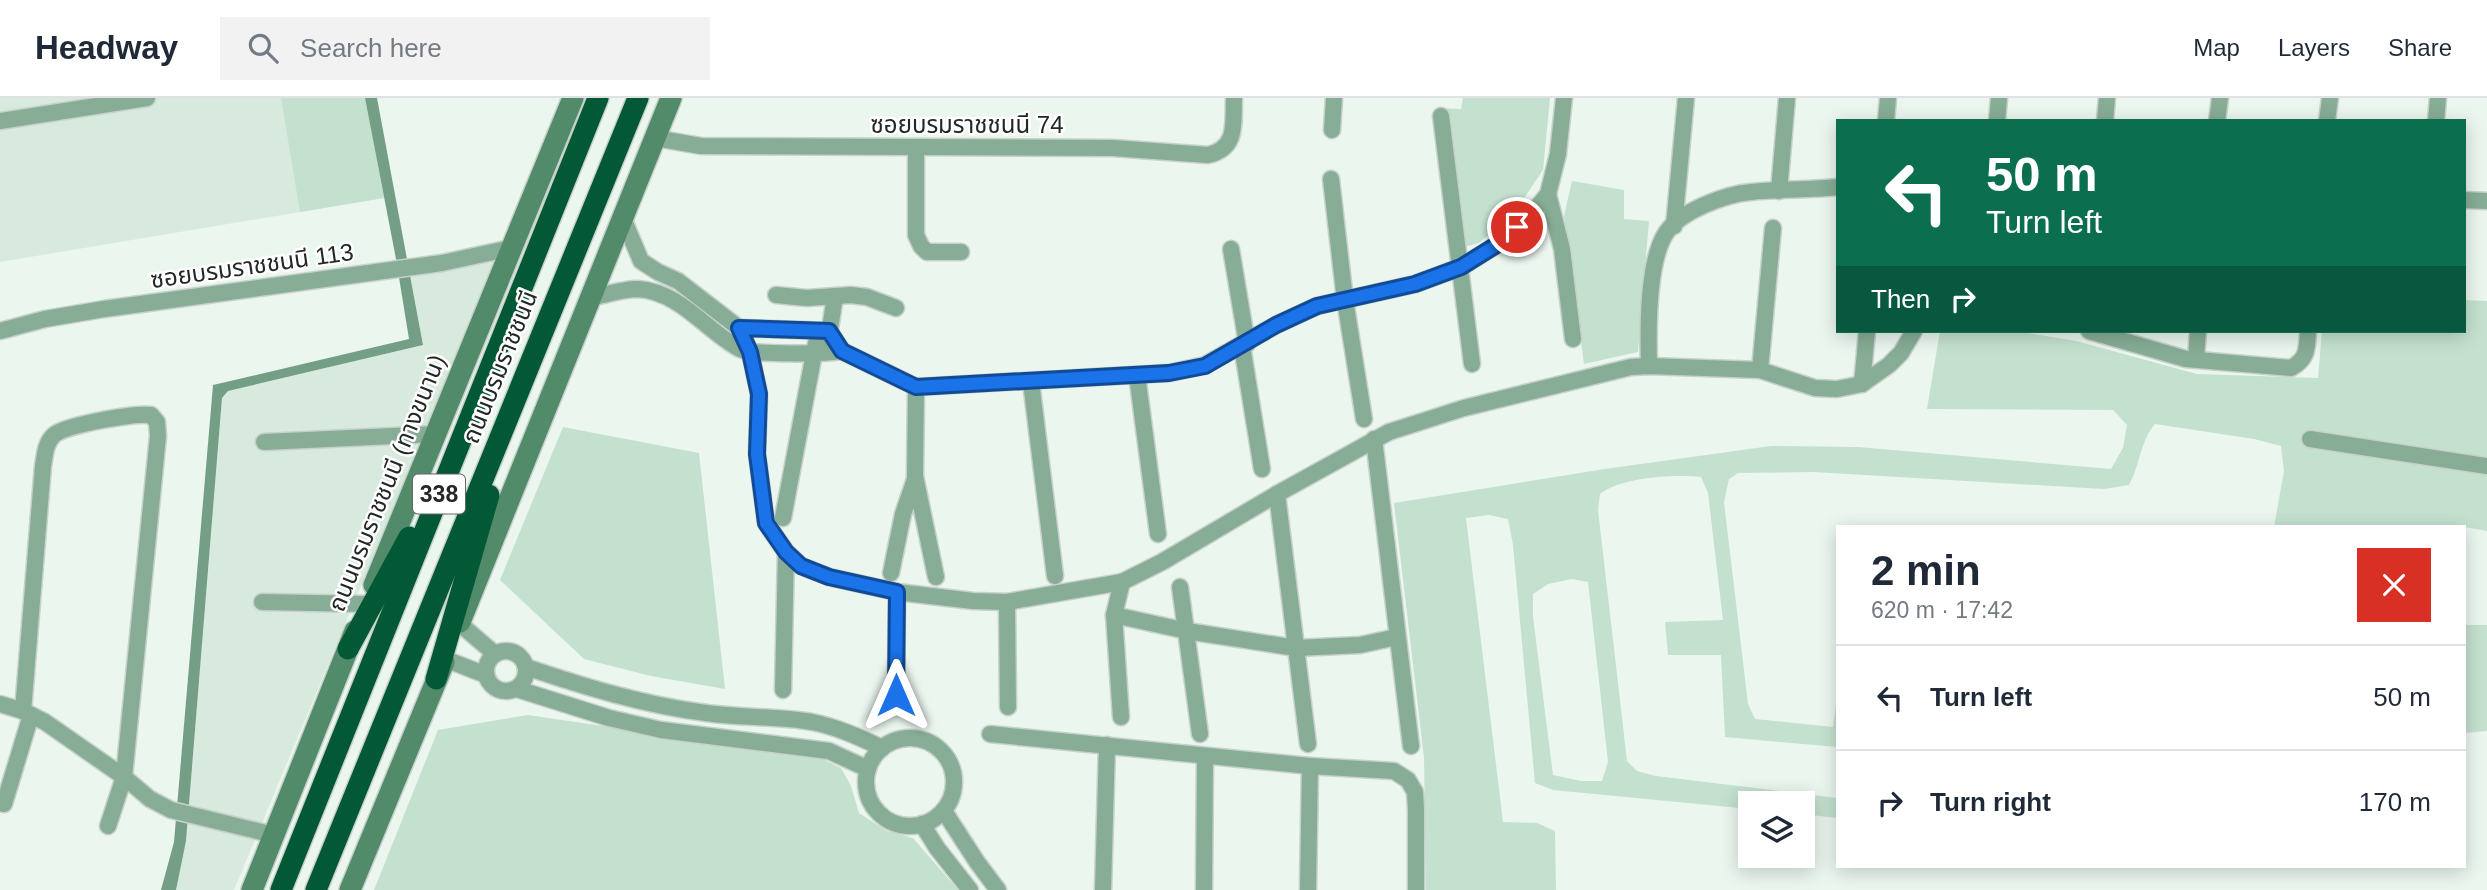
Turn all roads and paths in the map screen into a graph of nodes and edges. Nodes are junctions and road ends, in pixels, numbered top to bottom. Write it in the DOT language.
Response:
graph roads {
  1 [pos="147,98"];
  2 [pos="573,98"];
  3 [pos="598,98"];
  4 [pos="638,98"];
  5 [pos="671,98"];
  6 [pos="1234,98"];
  7 [pos="1334,98"];
  8 [pos="1564,98"];
  9 [pos="1686,98"];
  10 [pos="1787,98"];
  11 [pos="1888,98"];
  12 [pos="1999,98"];
  13 [pos="2107,98"];
  14 [pos="2220,98"];
  15 [pos="2330,98"];
  16 [pos="2438,98"];
  17 [pos="1441,116"];
  18 [pos="1886,119"];
  19 [pos="1997,119"];
  20 [pos="2105,119"];
  21 [pos="2217,119"];
  22 [pos="2328,119"];
  23 [pos="2436,119"];
  24 [pos="0,121"];
  25 [pos="1332,130"];
  26 [pos="655,138"];
  27 [pos="916,148"];
  28 [pos="1331,179"];
  29 [pos="1836,187"];
  30 [pos="1779,191"];
  31 [pos="1548,194"];
  32 [pos="2466,200"];
  33 [pos="2487,201"];
  34 [pos="623,218"];
  35 [pos="1674,226"];
  36 [pos="1773,228"];
  37 [pos="511,248"];
  38 [pos="1231,249"];
  39 [pos="961,252"];
  40 [pos="1461,267"];
  41 [pos="677,281"];
  42 [pos="776,295"];
  43 [pos="835,296"];
  44 [pos="590,298"];
  45 [pos="669,299"];
  46 [pos="1345,300"];
  47 [pos="896,308"];
  48 [pos="739,328"];
  49 [pos="0,331"];
  50 [pos="823,331"];
  51 [pos="1867,333"];
  52 [pos="1913,333"];
  53 [pos="2096,333"];
  54 [pos="2198,333"];
  55 [pos="2308,333"];
  56 [pos="1573,340"];
  57 [pos="1245,345"];
  58 [pos="750,352"];
  59 [pos="828,352"];
  60 [pos="2196,359"];
  61 [pos="1472,364"];
  62 [pos="1649,366"];
  63 [pos="1760,370"];
  64 [pos="1137,375"];
  65 [pos="1031,382"];
  66 [pos="1862,384"];
  67 [pos="916,387"];
  68 [pos="520,389"];
  69 [pos="468,419"];
  70 [pos="1364,419"];
  71 [pos="436,434"];
  72 [pos="1374,439"];
  73 [pos="2310,439"];
  74 [pos="264,442"];
  75 [pos="2487,466"];
  76 [pos="1262,469"];
  77 [pos="915,476"];
  78 [pos="1277,494"];
  79 [pos="783,518"];
  80 [pos="1158,534"];
  81 [pos="786,552"];
  82 [pos="891,573"];
  83 [pos="1055,576"];
  84 [pos="936,577"];
  85 [pos="1122,582"];
  86 [pos="1180,587"];
  87 [pos="897,592"];
  88 [pos="262,602"];
  89 [pos="1007,602"];
  90 [pos="366,604"];
  91 [pos="1114,615"];
  92 [pos="460,624"];
  93 [pos="1187,631"];
  94 [pos="1397,637"];
  95 [pos="1296,648"];
  96 [pos="348,649"];
  97 [pos="495,654"];
  98 [pos="445,659"];
  99 [pos="526,667"];
  100 [pos="486,675"];
  101 [pos="436,679"];
  102 [pos="517,689"];
  103 [pos="783,690"];
  104 [pos="896,695"];
  105 [pos="0,704"];
  106 [pos="1008,707"];
  107 [pos="27,713"];
  108 [pos="1121,717"];
  109 [pos="990,734"];
  110 [pos="1200,734"];
  111 [pos="1308,744"];
  112 [pos="1107,745"];
  113 [pos="1411,746"];
  114 [pos="882,748"];
  115 [pos="1205,756"];
  116 [pos="1310,766"];
  117 [pos="868,769"];
  118 [pos="124,777"];
  119 [pos="4,804"];
  120 [pos="944,811"];
  121 [pos="922,824"];
  122 [pos="108,826"];
  123 [pos="274,835"];
  124 [pos="252,890"];
  125 [pos="281,890"];
  126 [pos="316,890"];
  127 [pos="350,890"];
  128 [pos="970,890"];
  129 [pos="998,890"];
  130 [pos="1103,890"];
  131 [pos="1203,890"];
  132 [pos="1308,890"];
  133 [pos="1416,890"];
  1 -- 24 [label="street"];
  2 -- 37 [label="main road, ถนนบรมราชชนนี (ทางขนาน) / 338"];
  3 -- 69 [label="highway, ถนนบรมราชชนนี / 338"];
  4 -- 68 [label="highway, ถนนบรมราชชนนี / 338"];
  5 -- 26 [label="main road, 338"];
  6 -- 27 [label="street, ซอยบรมราชชนนี 74"];
  7 -- 25 [label="street"];
  8 -- 31 [label="street"];
  9 -- 35 [label="street"];
  10 -- 30 [label="street"];
  11 -- 18 [label="street"];
  12 -- 19 [label="street"];
  13 -- 20 [label="street"];
  14 -- 21 [label="street"];
  15 -- 22 [label="street"];
  16 -- 23 [label="street"];
  17 -- 40 [label="street"];
  26 -- 27 [label="street, ซอยบรมราชชนนี 74"];
  26 -- 34 [label="main road, 338"];
  27 -- 39 [label="street"];
  28 -- 46 [label="street"];
  29 -- 30 [label="street"];
  30 -- 35 [label="street"];
  31 -- 40 [label="street"];
  31 -- 56 [label="street"];
  32 -- 33 [label="street"];
  34 -- 41 [label="street"];
  34 -- 44 [label="main road, 338"];
  35 -- 62 [label="street"];
  36 -- 63 [label="street"];
  37 -- 49 [label="street, ซอยบรมราชชนนี 113"];
  37 -- 71 [label="main road, ถนนบรมราชชนนี (ทางขนาน) / 338"];
  38 -- 57 [label="street"];
  40 -- 46 [label="street"];
  40 -- 61 [label="street"];
  41 -- 45 [label="street"];
  41 -- 48 [label="street"];
  42 -- 43 [label="street"];
  43 -- 47 [label="street"];
  43 -- 50 [label="street"];
  44 -- 45 [label="street"];
  44 -- 92 [label="main road, 338"];
  45 -- 58 [label="street"];
  46 -- 57 [label="street"];
  46 -- 70 [label="street"];
  48 -- 50 [label="street"];
  48 -- 58 [label="street"];
  50 -- 59 [label="street"];
  50 -- 59 [label="street"];
  51 -- 66 [label="street"];
  52 -- 66 [label="street"];
  53 -- 60 [label="street"];
  54 -- 60 [label="street"];
  55 -- 60 [label="street"];
  57 -- 64 [label="street"];
  57 -- 76 [label="street"];
  58 -- 59 [label="street"];
  58 -- 81 [label="street"];
  59 -- 67 [label="street"];
  59 -- 79 [label="street"];
  62 -- 63 [label="street"];
  62 -- 72 [label="street"];
  63 -- 66 [label="street"];
  64 -- 65 [label="street"];
  64 -- 80 [label="street"];
  65 -- 67 [label="street"];
  65 -- 83 [label="street"];
  67 -- 77 [label="street"];
  68 -- 101 [label="highway"];
  68 -- 126 [label="highway, ถนนบรมราชชนนี / 338"];
  69 -- 96 [label="highway"];
  69 -- 125 [label="highway, ถนนบรมราชชนนี / 338"];
  71 -- 74 [label="street"];
  71 -- 90 [label="main road, ถนนบรมราชชนนี (ทางขนาน) / 338"];
  72 -- 78 [label="street"];
  72 -- 94 [label="street"];
  73 -- 75 [label="street"];
  77 -- 82 [label="street"];
  77 -- 84 [label="street"];
  78 -- 85 [label="street"];
  78 -- 95 [label="street"];
  81 -- 87 [label="street"];
  81 -- 103 [label="street"];
  85 -- 89 [label="street"];
  85 -- 91 [label="street"];
  86 -- 93 [label="street"];
  87 -- 89 [label="street"];
  87 -- 104 [label="street"];
  88 -- 90 [label="street"];
  89 -- 106 [label="street"];
  90 -- 96 [label="main road, ถนนบรมราชชนนี (ทางขนาน) / 338"];
  91 -- 93 [label="street"];
  91 -- 108 [label="street"];
  92 -- 97 [label="street"];
  92 -- 98 [label="main road, 338"];
  93 -- 95 [label="street"];
  93 -- 110 [label="street"];
  94 -- 95 [label="street"];
  94 -- 113 [label="street"];
  95 -- 111 [label="street"];
  96 -- 123 [label="main road, ถนนบรมราชชนนี (ทางขนาน) / 338"];
  97 -- 99 [label="street"];
  97 -- 100 [label="street"];
  98 -- 100 [label="street"];
  98 -- 101 [label="main road, 338"];
  99 -- 102 [label="street"];
  99 -- 114 [label="street"];
  100 -- 102 [label="street"];
  101 -- 127 [label="main road, 338"];
  102 -- 117 [label="street"];
  105 -- 107 [label="street"];
  107 -- 118 [label="street"];
  107 -- 118 [label="street"];
  107 -- 119 [label="street"];
  109 -- 112 [label="street"];
  112 -- 115 [label="street"];
  112 -- 130 [label="street"];
  114 -- 117 [label="street"];
  114 -- 120 [label="street"];
  115 -- 116 [label="street"];
  115 -- 131 [label="street"];
  116 -- 132 [label="street"];
  116 -- 133 [label="street"];
  117 -- 121 [label="street"];
  118 -- 122 [label="street"];
  118 -- 123 [label="street"];
  120 -- 121 [label="street"];
  120 -- 129 [label="street"];
  121 -- 128 [label="street"];
  123 -- 124 [label="main road, ถนนบรมราชชนนี (ทางขนาน) / 338"];
}
